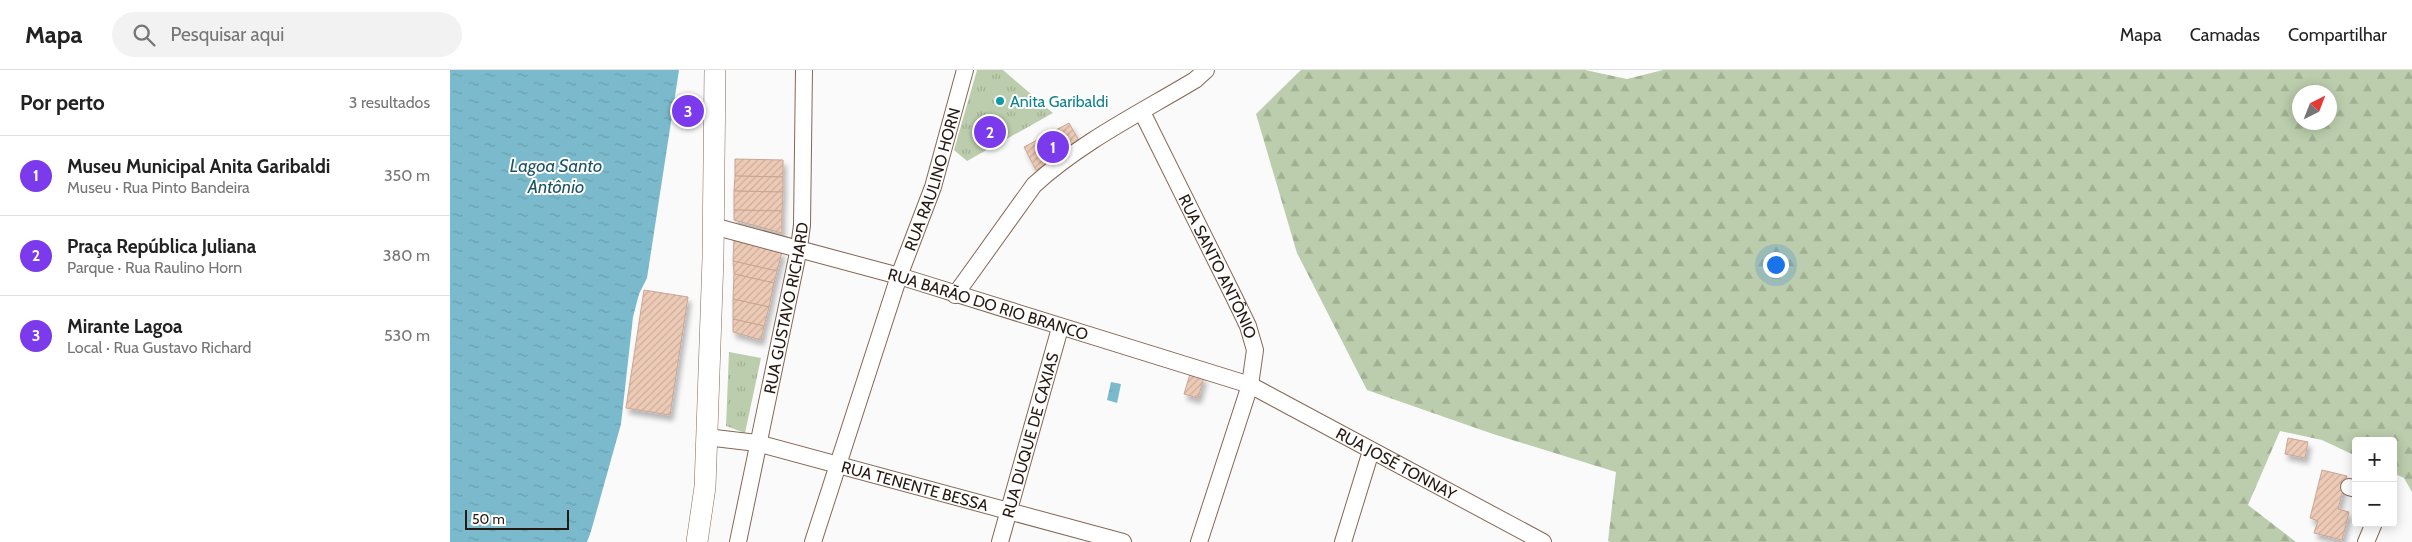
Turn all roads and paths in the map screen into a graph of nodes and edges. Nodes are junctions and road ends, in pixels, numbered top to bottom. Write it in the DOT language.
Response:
graph roads {
  1 [pos="715,70"];
  2 [pos="726,70"];
  3 [pos="804,70"];
  4 [pos="965,70"];
  5 [pos="1206,70"];
  6 [pos="1142,112"];
  7 [pos="720,121"];
  8 [pos="719,226"];
  9 [pos="799,248"];
  10 [pos="900,276"];
  11 [pos="955,295"];
  12 [pos="1060,328"];
  13 [pos="1250,385"];
  14 [pos="712,438"];
  15 [pos="758,442"];
  16 [pos="1371,451"];
  17 [pos="837,464"];
  18 [pos="1007,511"];
  19 [pos="2372,527"];
  20 [pos="697,542"];
  21 [pos="709,542"];
  22 [pos="738,542"];
  23 [pos="813,542"];
  24 [pos="1000,542"];
  25 [pos="1123,542"];
  26 [pos="1198,542"];
  27 [pos="1343,542"];
  28 [pos="1542,542"];
  29 [pos="2366,542"];
  1 -- 7 [label="main road"];
  2 -- 7 [label="main road"];
  3 -- 9 [label="street, RUA GUSTAVO RICHARD"];
  4 -- 10 [label="street, RUA RAULINO HORN"];
  5 -- 6 [label="street"];
  6 -- 11 [label="street"];
  6 -- 13 [label="street, RUA SANTO ANTÔNIO"];
  7 -- 8 [label="main road"];
  8 -- 9 [label="street, RUA BARÃO DO RIO BRANCO"];
  8 -- 14 [label="main road"];
  9 -- 10 [label="street, RUA BARÃO DO RIO BRANCO"];
  9 -- 15 [label="street, RUA GUSTAVO RICHARD"];
  10 -- 11 [label="street, RUA BARÃO DO RIO BRANCO"];
  10 -- 17 [label="street, RUA RAULINO HORN"];
  11 -- 12 [label="street, RUA BARÃO DO RIO BRANCO"];
  12 -- 13 [label="street, RUA BARÃO DO RIO BRANCO"];
  12 -- 18 [label="street, RUA DUQUE DE CAXIAS"];
  13 -- 16 [label="street, RUA JOSÉ TONNAY"];
  13 -- 26 [label="street, RUA SANTO ANTÔNIO"];
  14 -- 15 [label="street, RUA TENENTE BESSA"];
  14 -- 20 [label="main road"];
  14 -- 21 [label="main road"];
  15 -- 17 [label="street, RUA TENENTE BESSA"];
  15 -- 22 [label="street, RUA GUSTAVO RICHARD"];
  16 -- 27 [label="street"];
  16 -- 28 [label="street, RUA JOSÉ TONNAY"];
  17 -- 18 [label="street, RUA TENENTE BESSA"];
  17 -- 23 [label="street, RUA RAULINO HORN"];
  18 -- 24 [label="street, RUA DUQUE DE CAXIAS"];
  18 -- 25 [label="street, RUA TENENTE BESSA"];
  19 -- 29 [label="street"];
}
